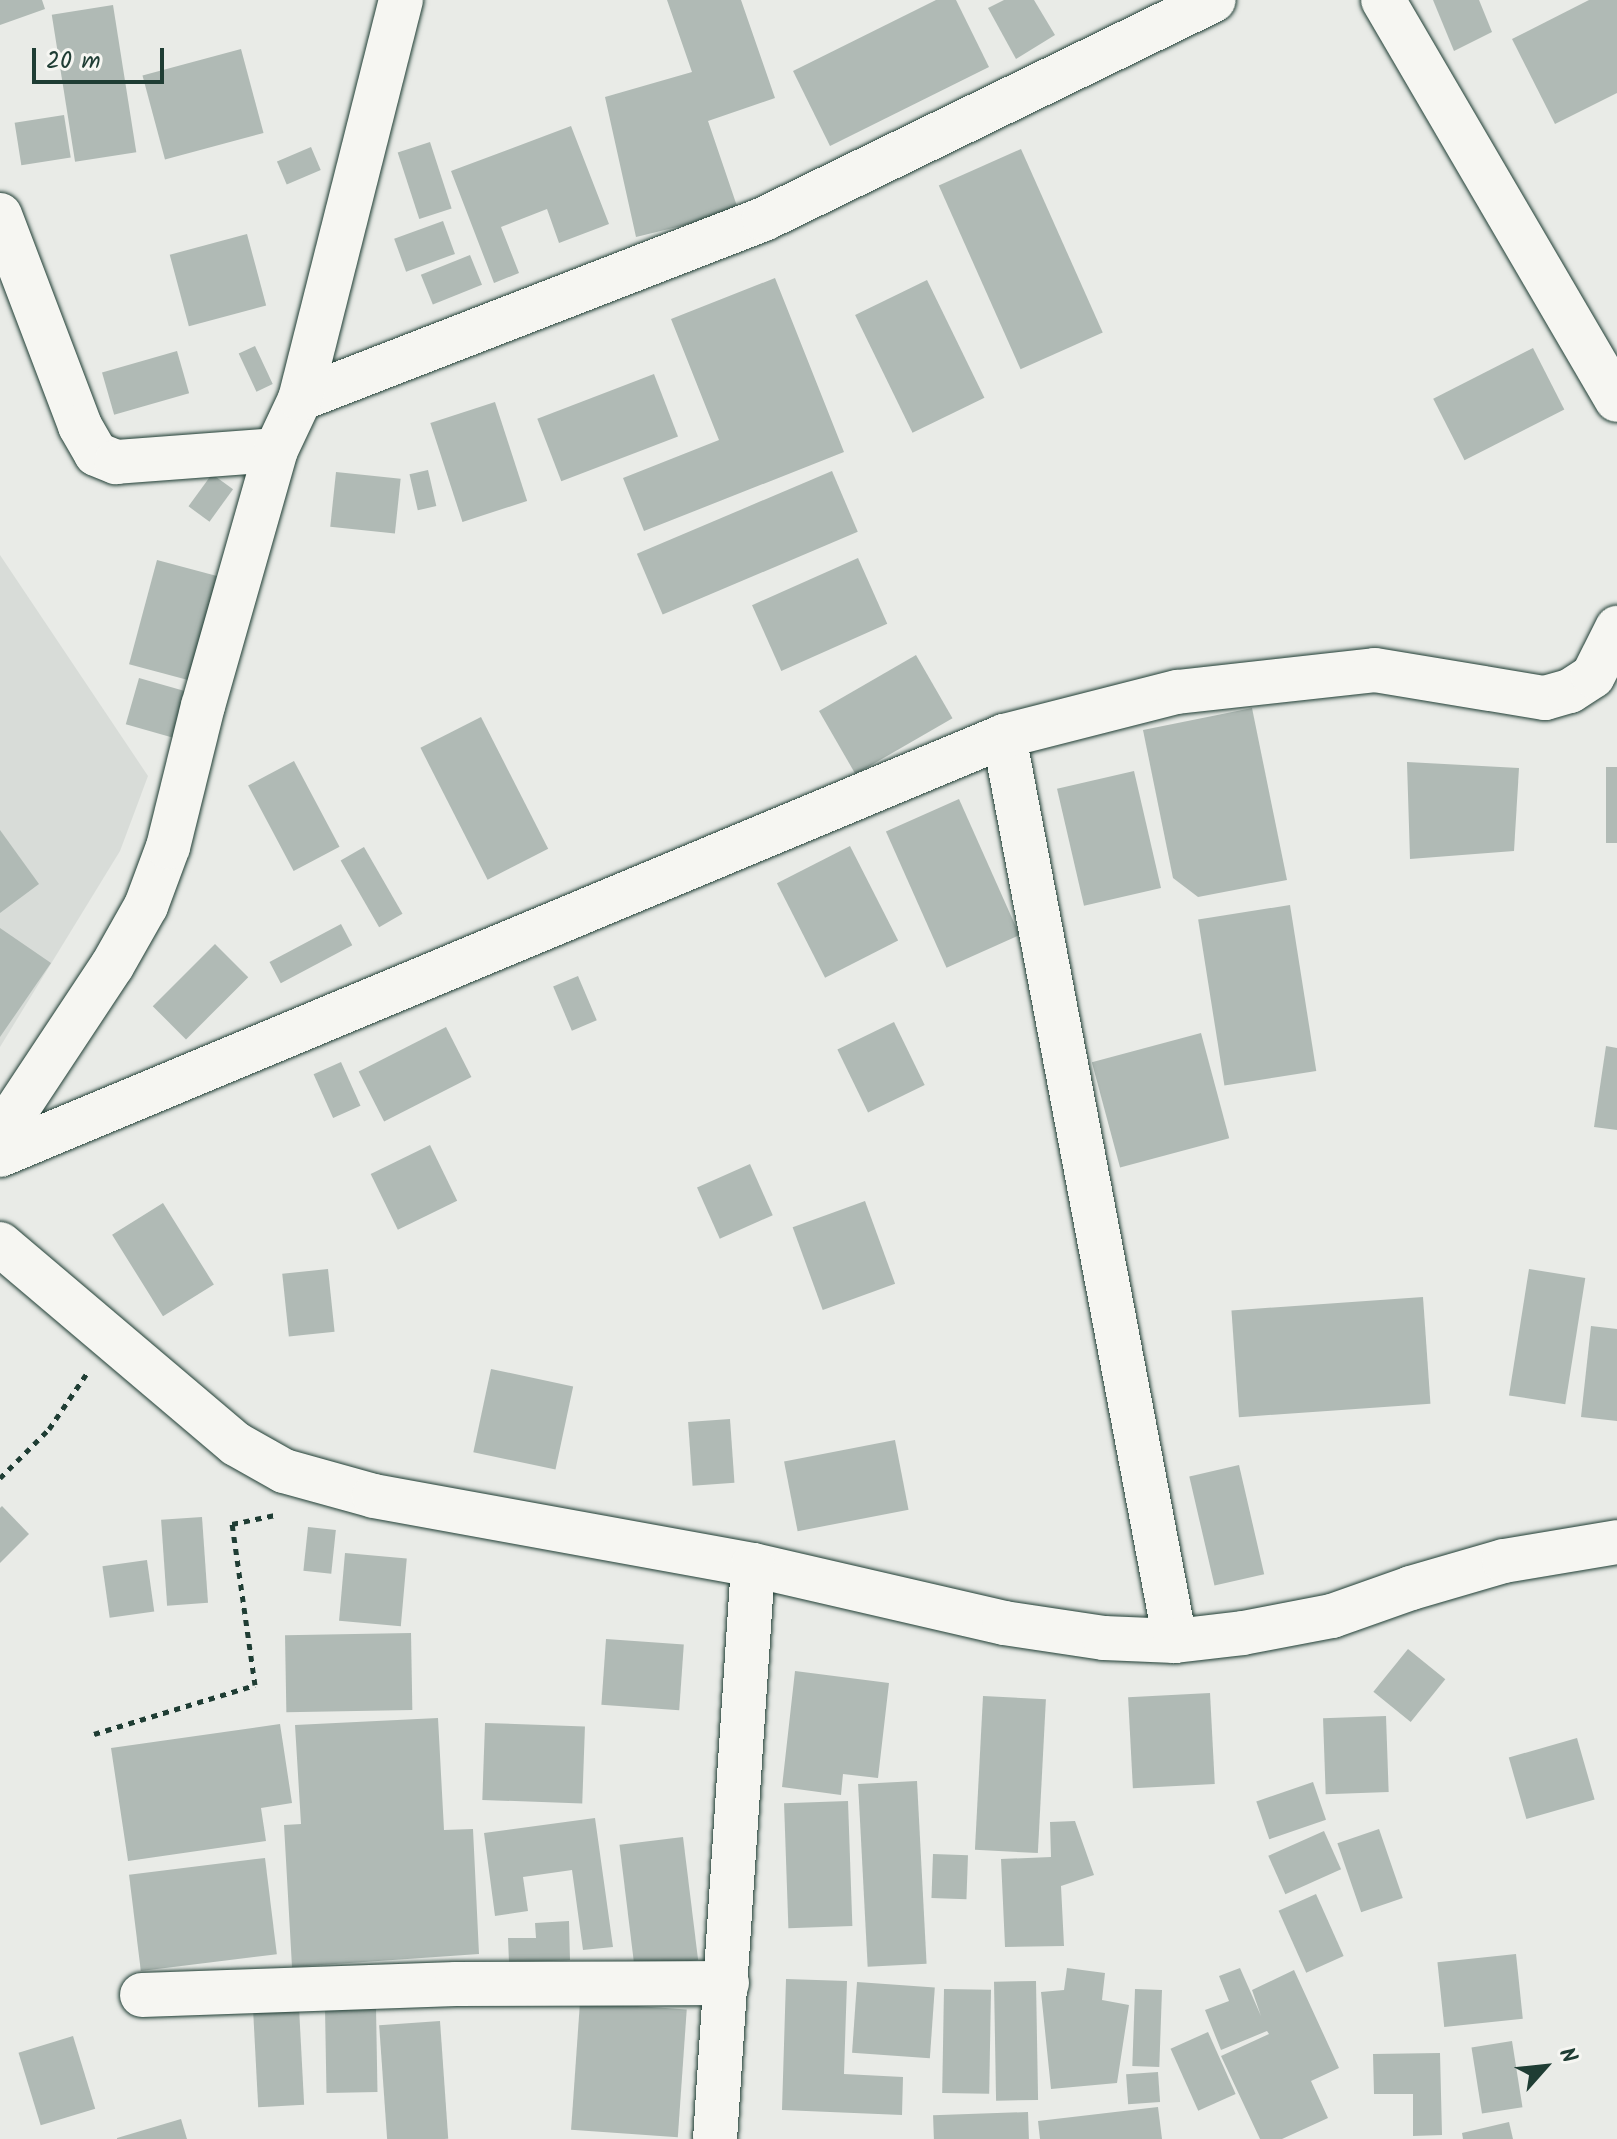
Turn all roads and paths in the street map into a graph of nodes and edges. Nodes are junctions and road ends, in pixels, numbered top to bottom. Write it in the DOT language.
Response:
graph roads {
  1 [pos="401,0"];
  2 [pos="1214,0"];
  3 [pos="1383,0"];
  4 [pos="0,215"];
  5 [pos="300,399"];
  6 [pos="1617,400"];
  7 [pos="276,450"];
  8 [pos="1617,628"];
  9 [pos="1570,691"];
  10 [pos="1617,694"];
  11 [pos="1004,736"];
  12 [pos="0,1135"];
  13 [pos="0,1155"];
  14 [pos="0,1244"];
  15 [pos="112,1336"];
  16 [pos="0,1478"];
  17 [pos="289,1513"];
  18 [pos="1617,1542"];
  19 [pos="753,1565"];
  20 [pos="1175,1641"];
  21 [pos="94,1734"];
  22 [pos="727,1983"];
  23 [pos="142,1995"];
  24 [pos="715,2139"];
  1 -- 5 [label="street"];
  2 -- 5 [label="street"];
  3 -- 6 [label="street"];
  4 -- 7 [label="street"];
  5 -- 7 [label="street"];
  7 -- 12 [label="street"];
  8 -- 9 [label="street"];
  9 -- 10 [label="street"];
  9 -- 11 [label="street"];
  11 -- 13 [label="street"];
  11 -- 20 [label="street"];
  14 -- 15 [label="street"];
  15 -- 16 [label="path"];
  15 -- 19 [label="street"];
  17 -- 21 [label="path"];
  18 -- 20 [label="street"];
  19 -- 20 [label="street"];
  19 -- 22 [label="street"];
  22 -- 23 [label="street"];
  22 -- 24 [label="street"];
}
